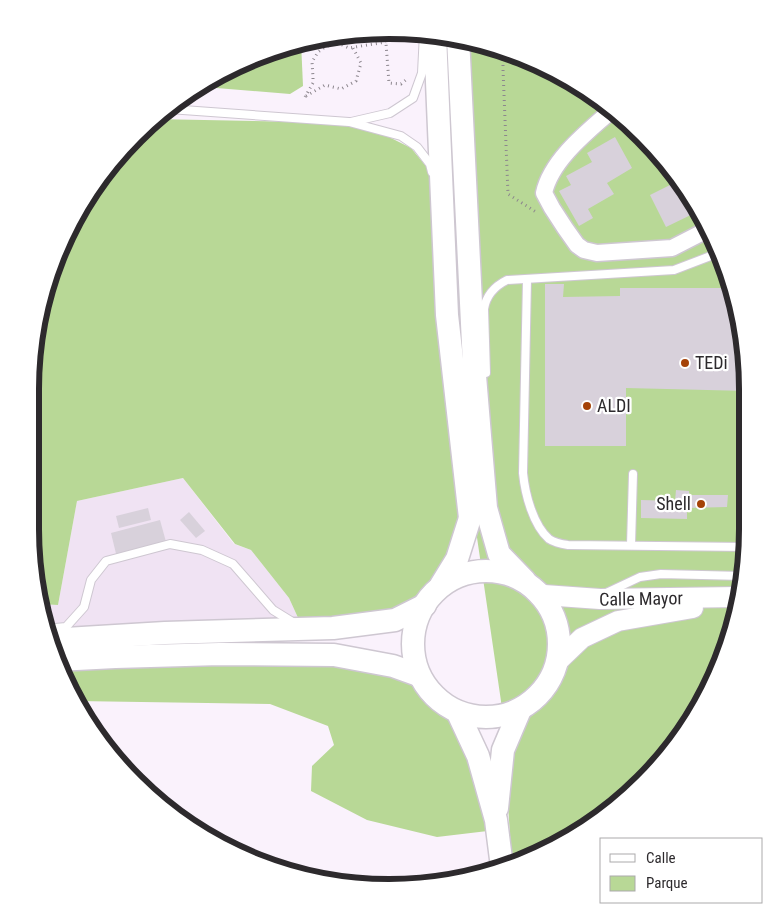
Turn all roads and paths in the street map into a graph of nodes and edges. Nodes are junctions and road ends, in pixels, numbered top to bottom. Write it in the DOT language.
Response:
graph roads {
  1 [pos="386,39"];
  2 [pos="424,41"];
  3 [pos="386,42"];
  4 [pos="435,42"];
  5 [pos="459,45"];
  6 [pos="352,48"];
  7 [pos="503,57"];
  8 [pos="410,76"];
  9 [pos="178,110"];
  10 [pos="607,115"];
  11 [pos="349,122"];
  12 [pos="443,219"];
  13 [pos="559,220"];
  14 [pos="702,233"];
  15 [pos="713,255"];
  16 [pos="527,280"];
  17 [pos="480,371"];
  18 [pos="487,416"];
  19 [pos="632,474"];
  20 [pos="484,484"];
  21 [pos="470,518"];
  22 [pos="631,545"];
  23 [pos="739,547"];
  24 [pos="736,576"];
  25 [pos="526,581"];
  26 [pos="442,586"];
  27 [pos="544,595"];
  28 [pos="733,597"];
  29 [pos="600,600"];
  30 [pos="425,604"];
  31 [pos="731,606"];
  32 [pos="53,628"];
  33 [pos="304,629"];
  34 [pos="56,640"];
  35 [pos="64,660"];
  36 [pos="559,660"];
  37 [pos="418,675"];
  38 [pos="520,710"];
  39 [pos="458,714"];
  40 [pos="496,820"];
  41 [pos="501,861"];
  1 -- 3 [label="path"];
  2 -- 11 [label="lane"];
  3 -- 6 [label="path"];
  3 -- 8 [label="path"];
  4 -- 12 [label="main road"];
  5 -- 17 [label="main road"];
  6 -- 6 [label="path"];
  7 -- 13 [label="path"];
  9 -- 11 [label="lane"];
  10 -- 13 [label="street"];
  11 -- 12 [label="lane"];
  12 -- 21 [label="main road"];
  13 -- 14 [label="street"];
  15 -- 16 [label="lane"];
  16 -- 17 [label="lane"];
  16 -- 22 [label="lane"];
  17 -- 20 [label="main road"];
  17 -- 21 [label="main road"];
  18 -- 20 [label="lane"];
  19 -- 22 [label="lane"];
  20 -- 25 [label="main road"];
  21 -- 26 [label="main road"];
  22 -- 23 [label="lane"];
  24 -- 29 [label="lane"];
  25 -- 26 [label="main road"];
  25 -- 27 [label="main road"];
  26 -- 30 [label="main road"];
  27 -- 29 [label="street, Calle Mayor"];
  27 -- 36 [label="main road"];
  28 -- 29 [label="street, Calle Mayor"];
  30 -- 33 [label="main road"];
  30 -- 37 [label="main road"];
  31 -- 36 [label="street, Calle Mayor"];
  32 -- 33 [label="lane"];
  33 -- 34 [label="main road"];
  35 -- 37 [label="main road"];
  36 -- 38 [label="main road"];
  37 -- 39 [label="main road"];
  38 -- 39 [label="main road"];
  38 -- 40 [label="main road"];
  39 -- 40 [label="main road"];
  40 -- 41 [label="main road"];
}
